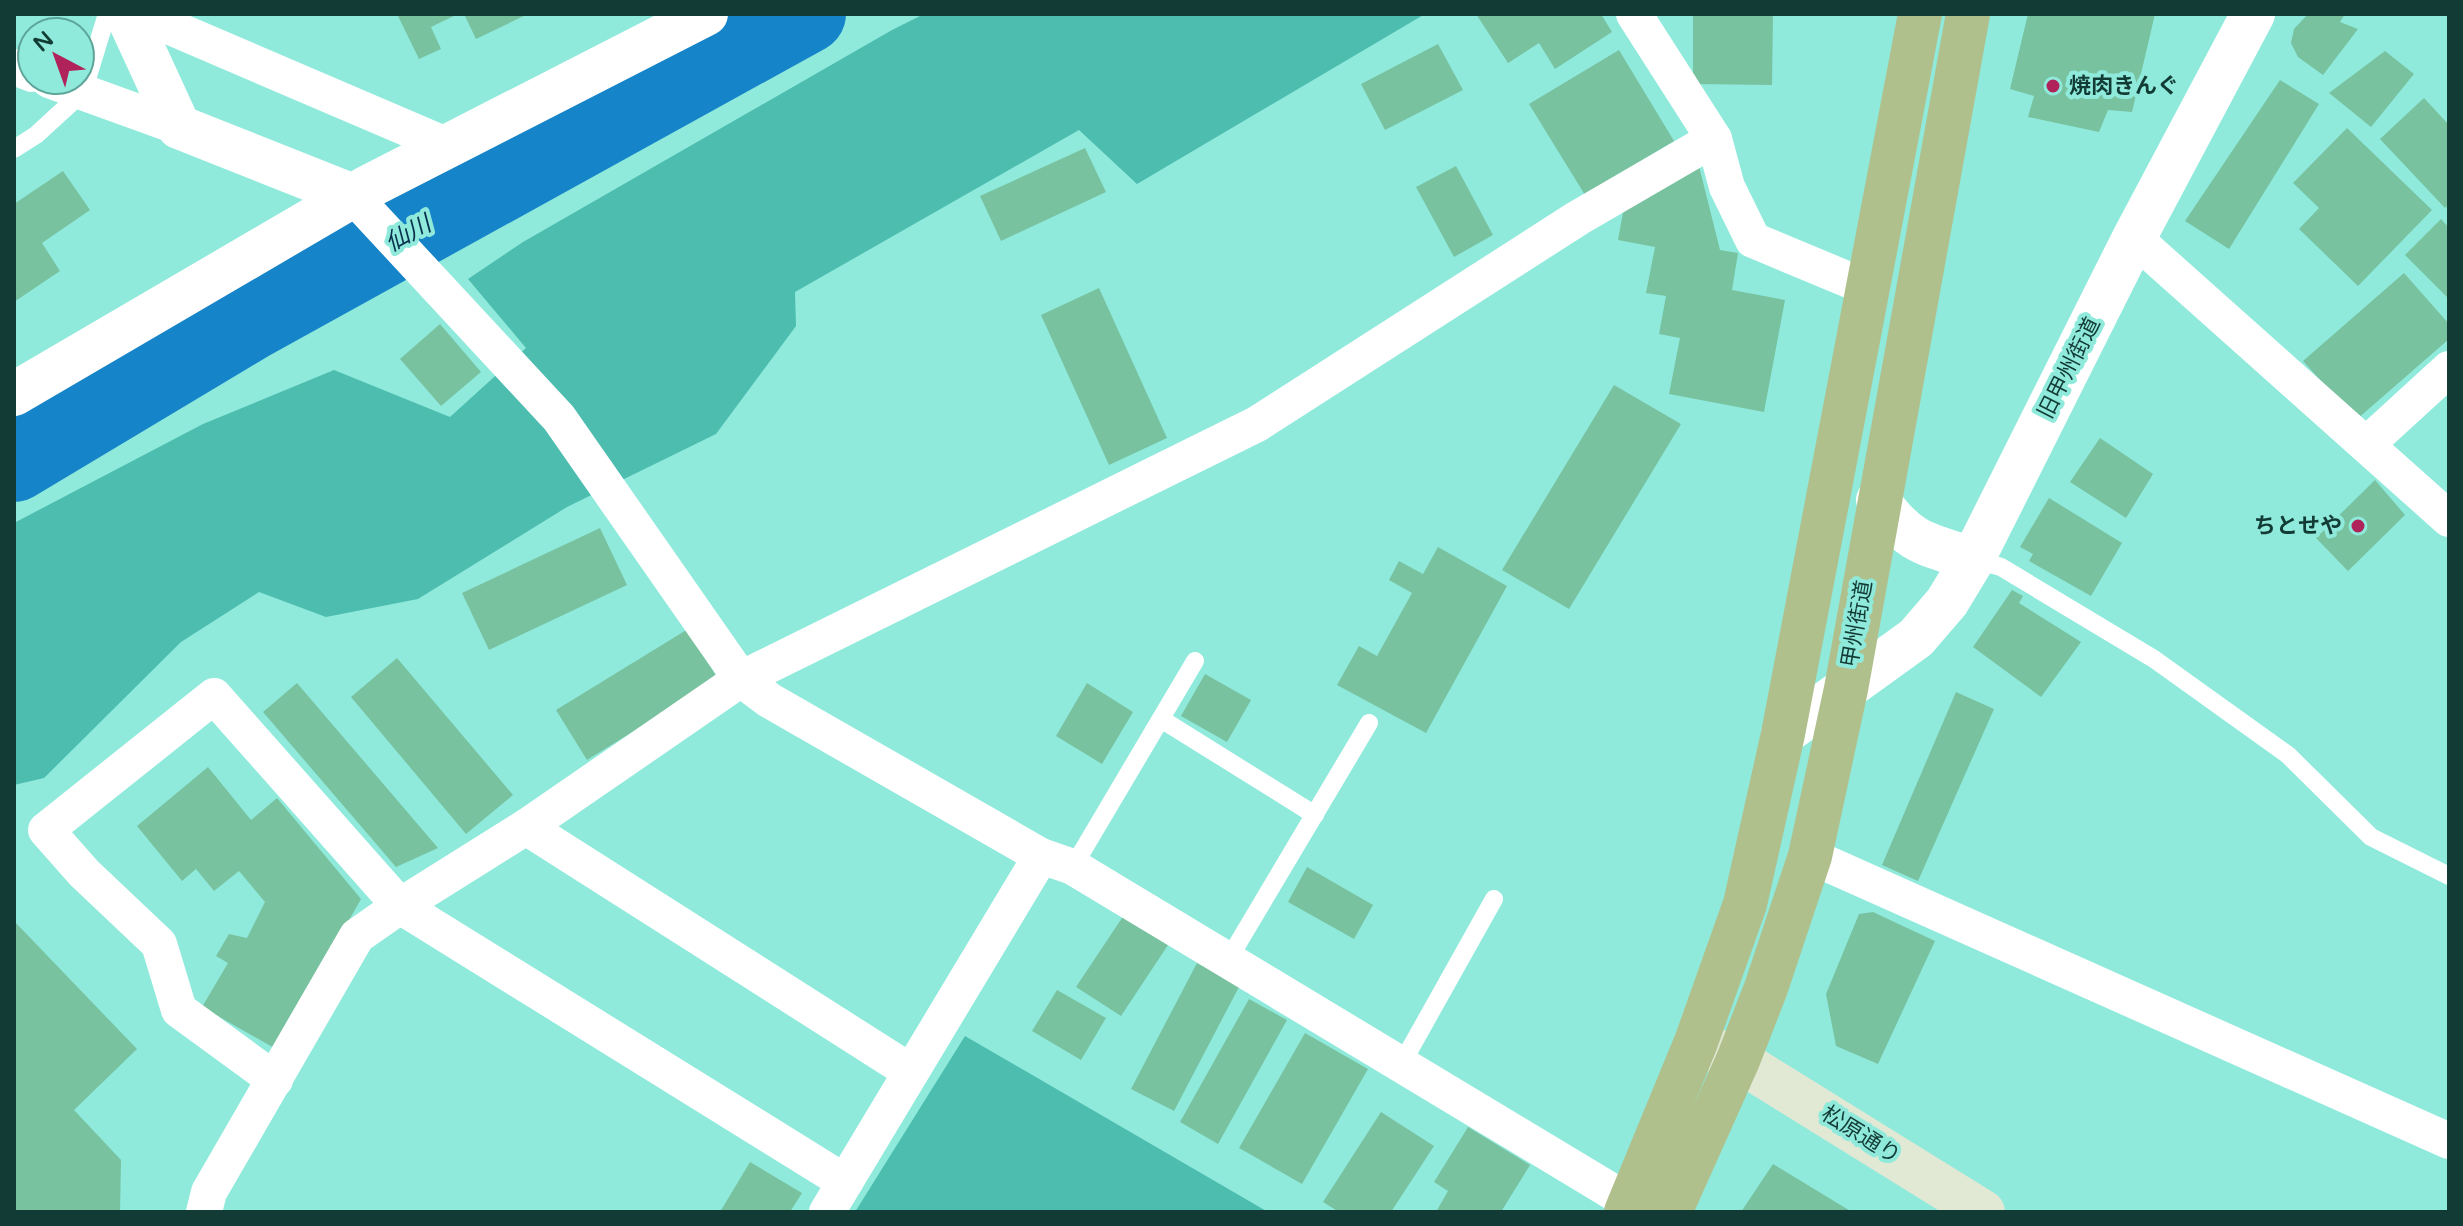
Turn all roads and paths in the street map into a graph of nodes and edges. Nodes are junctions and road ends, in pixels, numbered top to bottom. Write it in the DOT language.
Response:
graph roads {
  1 [pos="107,14"];
  2 [pos="127,14"];
  3 [pos="140,14"];
  4 [pos="706,14"];
  5 [pos="1634,14"];
  6 [pos="1920,14"];
  7 [pos="1968,14"];
  8 [pos="2253,14"];
  9 [pos="96,50"];
  10 [pos="79,96"];
  11 [pos="94,96"];
  12 [pos="179,127"];
  13 [pos="1714,139"];
  14 [pos="446,145"];
  15 [pos="14,149"];
  16 [pos="365,210"];
  17 [pos="2134,238"];
  18 [pos="1868,288"];
  19 [pos="2449,369"];
  20 [pos="14,394"];
  21 [pos="2367,444"];
  22 [pos="1878,500"];
  23 [pos="2449,519"];
  24 [pos="1973,559"];
  25 [pos="1195,661"];
  26 [pos="741,679"];
  27 [pos="1846,689"];
  28 [pos="1161,719"];
  29 [pos="1369,723"];
  30 [pos="1783,734"];
  31 [pos="1315,815"];
  32 [pos="526,827"];
  33 [pos="1810,856"];
  34 [pos="1057,861"];
  35 [pos="2449,876"];
  36 [pos="1494,899"];
  37 [pos="400,906"];
  38 [pos="1228,960"];
  39 [pos="1696,1042"];
  40 [pos="1738,1060"];
  41 [pos="1401,1065"];
  42 [pos="911,1072"];
  43 [pos="275,1080"];
  44 [pos="2449,1141"];
  45 [pos="836,1197"];
  46 [pos="1642,1209"];
  47 [pos="204,1212"];
  48 [pos="1983,1212"];
  1 -- 9 [label="lane"];
  2 -- 12 [label="street"];
  3 -- 14 [label="street"];
  4 -- 14 [label="street"];
  5 -- 13 [label="street"];
  6 -- 18 [label="highway"];
  7 -- 22 [label="highway, 甲州街道"];
  8 -- 17 [label="street, 旧甲州街道"];
  10 -- 15 [label="lane"];
  11 -- 12 [label="street"];
  12 -- 16 [label="street"];
  13 -- 18 [label="street"];
  13 -- 26 [label="street"];
  14 -- 16 [label="street"];
  16 -- 20 [label="street"];
  16 -- 26 [label="street"];
  17 -- 21 [label="street"];
  17 -- 24 [label="street, 旧甲州街道"];
  18 -- 30 [label="highway"];
  19 -- 21 [label="street"];
  21 -- 23 [label="street"];
  22 -- 24 [label="street"];
  22 -- 27 [label="highway, 甲州街道"];
  24 -- 27 [label="street, 旧甲州街道"];
  24 -- 35 [label="lane"];
  25 -- 28 [label="lane"];
  26 -- 32 [label="street"];
  26 -- 34 [label="street"];
  27 -- 30 [label="street, 旧甲州街道"];
  27 -- 33 [label="highway, 甲州街道"];
  28 -- 31 [label="lane"];
  28 -- 34 [label="lane"];
  29 -- 31 [label="lane"];
  30 -- 39 [label="highway"];
  31 -- 38 [label="lane"];
  32 -- 37 [label="street"];
  32 -- 42 [label="street"];
  33 -- 40 [label="highway, 甲州街道"];
  33 -- 44 [label="street"];
  34 -- 38 [label="street"];
  34 -- 42 [label="street"];
  36 -- 41 [label="lane"];
  37 -- 43 [label="street"];
  37 -- 43 [label="street"];
  37 -- 45 [label="street"];
  38 -- 41 [label="street"];
  39 -- 40 [label="main road, 松原通り"];
  39 -- 46 [label="highway"];
  40 -- 46 [label="highway, 甲州街道"];
  40 -- 48 [label="main road, 松原通り"];
  41 -- 46 [label="street"];
  42 -- 45 [label="street"];
  43 -- 47 [label="street"];
}
